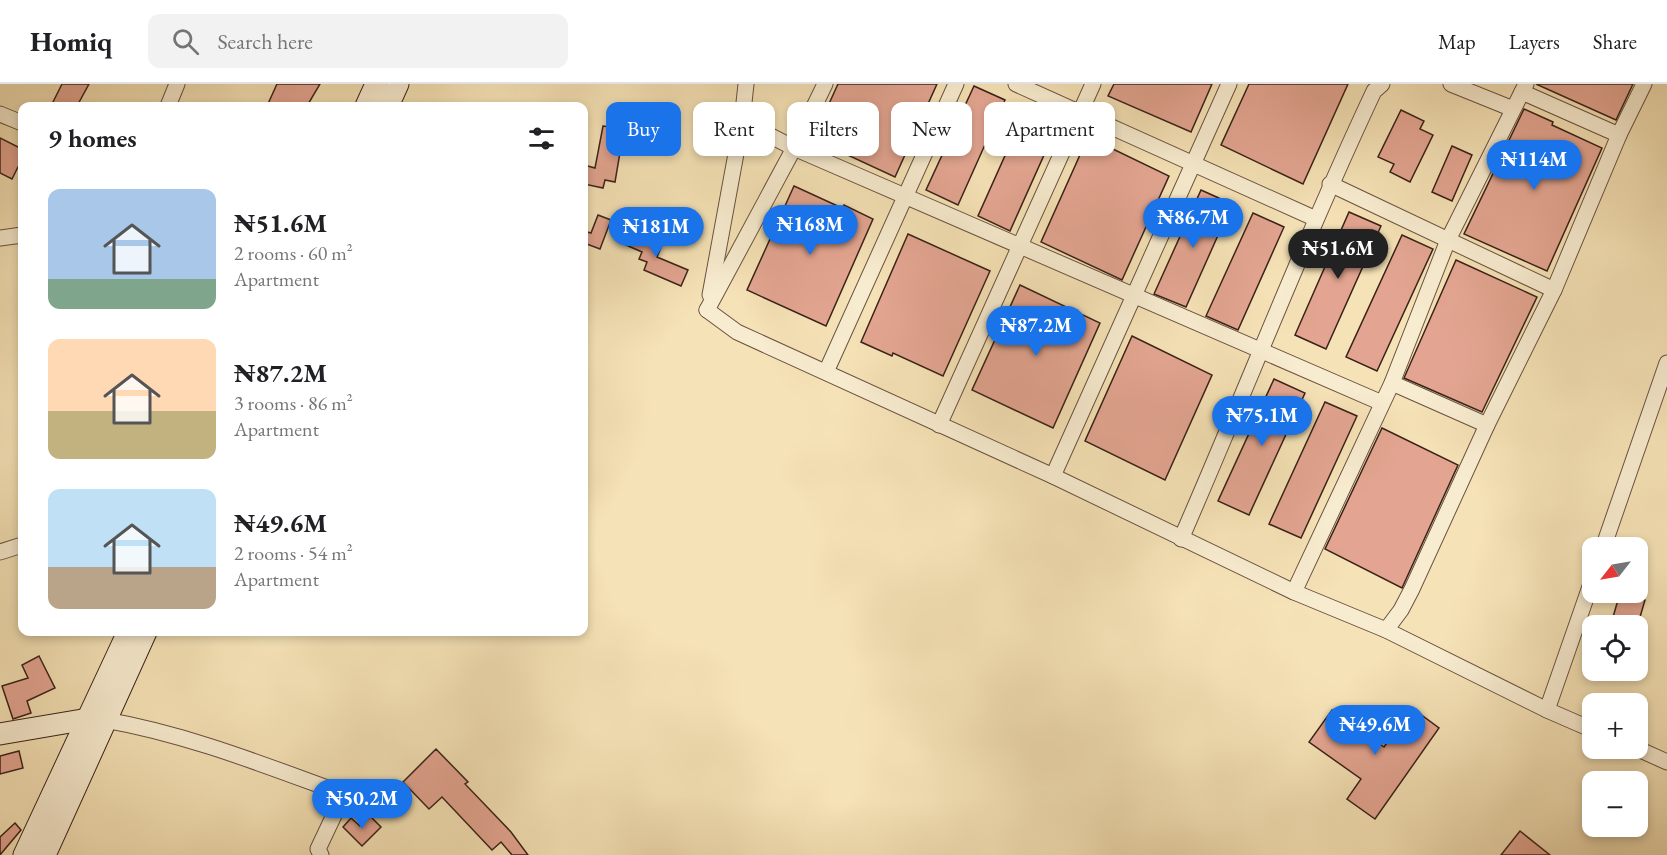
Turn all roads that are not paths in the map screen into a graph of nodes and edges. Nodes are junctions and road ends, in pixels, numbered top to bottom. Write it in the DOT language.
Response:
graph roads {
  1 [pos="177,84"];
  2 [pos="376,84"];
  3 [pos="398,84"];
  4 [pos="746,84"];
  5 [pos="825,84"];
  6 [pos="956,84"];
  7 [pos="1016,84"];
  8 [pos="1093,84"];
  9 [pos="1229,84"];
  10 [pos="1451,84"];
  11 [pos="1644,84"];
  12 [pos="1377,86"];
  13 [pos="1524,88"];
  14 [pos="170,102"];
  15 [pos="368,102"];
  16 [pos="390,102"];
  17 [pos="744,102"];
  18 [pos="816,102"];
  19 [pos="1056,102"];
  20 [pos="1084,102"];
  21 [pos="1513,110"];
  22 [pos="0,114"];
  23 [pos="18,121"];
  24 [pos="1115,128"];
  25 [pos="1619,135"];
  26 [pos="736,156"];
  27 [pos="790,156"];
  28 [pos="813,156"];
  29 [pos="1060,156"];
  30 [pos="1195,164"];
  31 [pos="1330,184"];
  32 [pos="906,195"];
  33 [pos="1316,219"];
  34 [pos="18,236"];
  35 [pos="0,238"];
  36 [pos="1448,240"];
  37 [pos="1021,245"];
  38 [pos="1554,290"];
  39 [pos="1136,295"];
  40 [pos="707,310"];
  41 [pos="1263,350"];
  42 [pos="1667,363"];
  43 [pos="826,372"];
  44 [pos="1392,383"];
  45 [pos="1382,403"];
  46 [pos="939,425"];
  47 [pos="1487,425"];
  48 [pos="1053,476"];
  49 [pos="1607,537"];
  50 [pos="1181,539"];
  51 [pos="18,546"];
  52 [pos="0,552"];
  53 [pos="1294,592"];
  54 [pos="1584,603"];
  55 [pos="1386,630"];
  56 [pos="127,636"];
  57 [pos="144,636"];
  58 [pos="1547,710"];
  59 [pos="97,719"];
  60 [pos="1582,725"];
  61 [pos="0,734"];
  62 [pos="1648,753"];
  63 [pos="1667,762"];
  64 [pos="24,855"];
  65 [pos="45,855"];
  66 [pos="321,855"];
  1 -- 14 [label="street"];
  2 -- 15 [label="main road"];
  3 -- 16 [label="main road"];
  4 -- 17 [label="street"];
  5 -- 18 [label="street"];
  6 -- 32 [label="street"];
  7 -- 19 [label="street"];
  8 -- 20 [label="street"];
  9 -- 30 [label="street"];
  10 -- 21 [label="street"];
  11 -- 25 [label="street"];
  12 -- 31 [label="street"];
  13 -- 21 [label="street"];
  13 -- 25 [label="street"];
  21 -- 36 [label="street"];
  22 -- 23 [label="street"];
  24 -- 30 [label="street"];
  25 -- 38 [label="street"];
  26 -- 40 [label="street"];
  27 -- 40 [label="street"];
  28 -- 32 [label="street"];
  29 -- 37 [label="street"];
  30 -- 33 [label="street"];
  30 -- 39 [label="street"];
  31 -- 33 [label="street"];
  31 -- 36 [label="street"];
  32 -- 37 [label="street"];
  32 -- 43 [label="street"];
  33 -- 41 [label="street"];
  34 -- 35 [label="street"];
  36 -- 38 [label="street"];
  36 -- 44 [label="street"];
  37 -- 39 [label="street"];
  37 -- 46 [label="street"];
  38 -- 47 [label="street"];
  39 -- 41 [label="street"];
  39 -- 48 [label="street"];
  40 -- 43 [label="street"];
  41 -- 45 [label="street"];
  41 -- 50 [label="street"];
  42 -- 49 [label="street"];
  43 -- 46 [label="street"];
  44 -- 45 [label="street"];
  44 -- 47 [label="street"];
  45 -- 53 [label="street"];
  46 -- 48 [label="street"];
  47 -- 55 [label="street"];
  48 -- 50 [label="street"];
  50 -- 53 [label="street"];
  51 -- 52 [label="street"];
  53 -- 55 [label="street"];
  54 -- 58 [label="street"];
  55 -- 58 [label="street"];
  56 -- 59 [label="main road"];
  57 -- 59 [label="main road"];
  58 -- 60 [label="street"];
  59 -- 61 [label="main road"];
  59 -- 64 [label="main road"];
  59 -- 65 [label="main road"];
  59 -- 66 [label="street"];
  62 -- 63 [label="street"];
}
